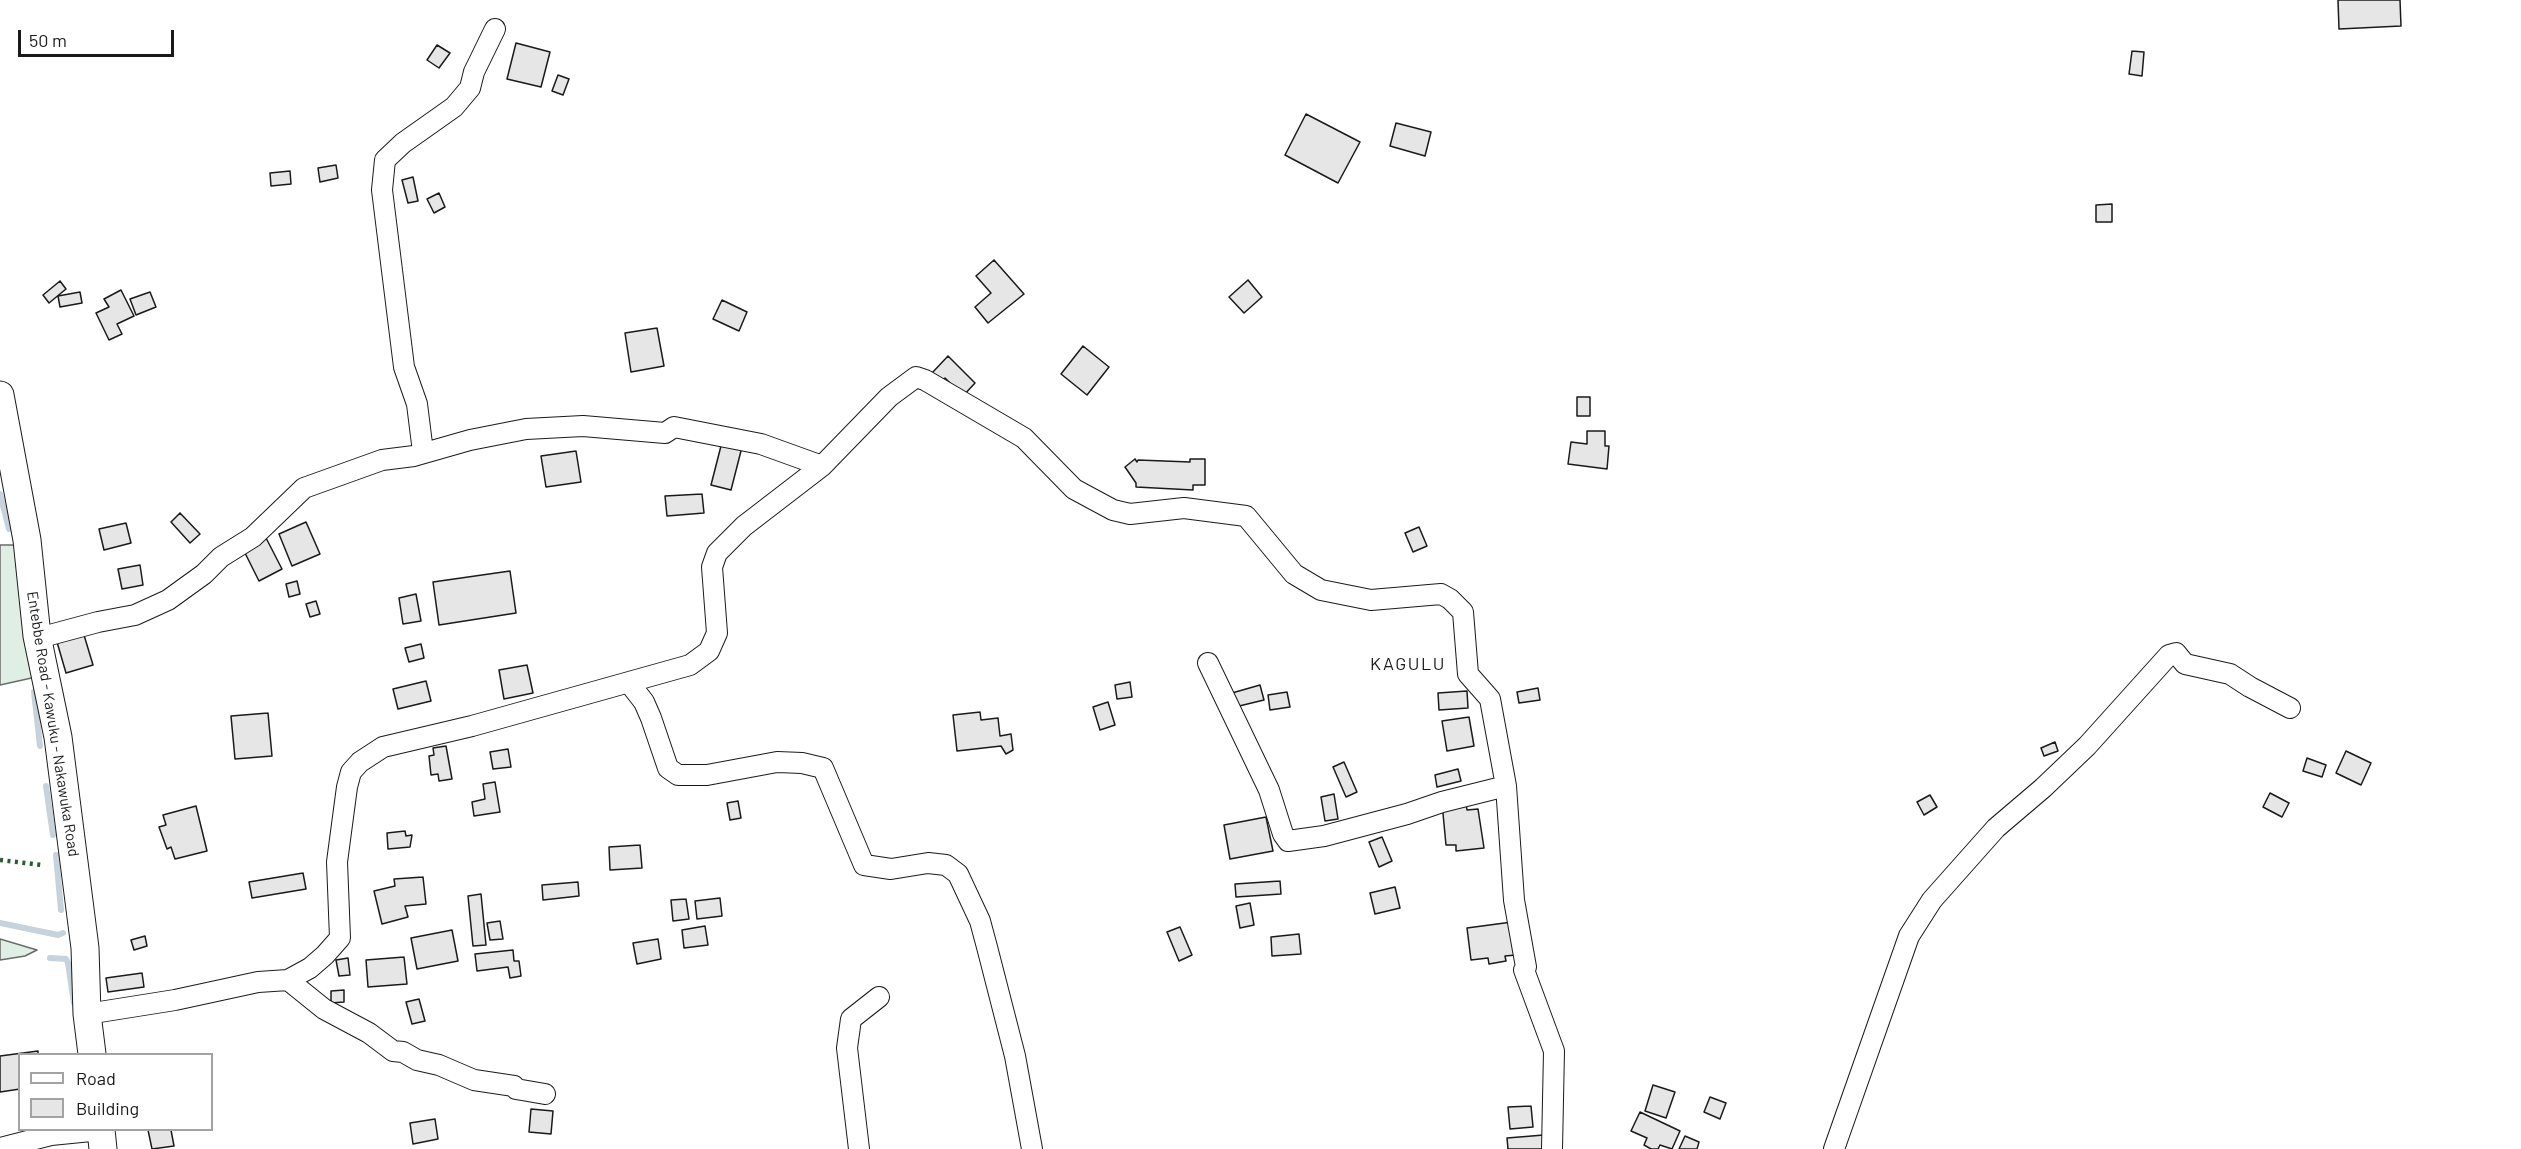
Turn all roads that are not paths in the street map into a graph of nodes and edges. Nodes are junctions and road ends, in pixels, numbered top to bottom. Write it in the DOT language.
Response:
graph roads {
  1 [pos="495,30"];
  2 [pos="0,395"];
  3 [pos="423,452"];
  4 [pos="822,466"];
  5 [pos="37,636"];
  6 [pos="1208,663"];
  7 [pos="630,684"];
  8 [pos="2290,708"];
  9 [pos="1506,786"];
  10 [pos="288,980"];
  11 [pos="879,997"];
  12 [pos="87,1014"];
  13 [pos="92,1053"];
  14 [pos="544,1094"];
  15 [pos="101,1136"];
  16 [pos="0,1148"];
  17 [pos="859,1149"];
  18 [pos="1032,1149"];
  19 [pos="1552,1149"];
  20 [pos="1834,1149"];
  1 -- 3 [label="street"];
  2 -- 5 [label="main road, Entebbe Road - Kawuku - Nakawuka Road"];
  3 -- 4 [label="street"];
  3 -- 5 [label="street"];
  4 -- 7 [label="street"];
  4 -- 9 [label="street"];
  5 -- 12 [label="main road, Entebbe Road - Kawuku - Nakawuka Road"];
  6 -- 9 [label="street"];
  7 -- 10 [label="street"];
  7 -- 18 [label="street"];
  8 -- 20 [label="street"];
  9 -- 19 [label="street"];
  10 -- 12 [label="street"];
  10 -- 14 [label="street"];
  11 -- 17 [label="street"];
  12 -- 13 [label="main road, Entebbe Road - Kawuku - Nakawuka Road"];
  15 -- 16 [label="street"];
}
